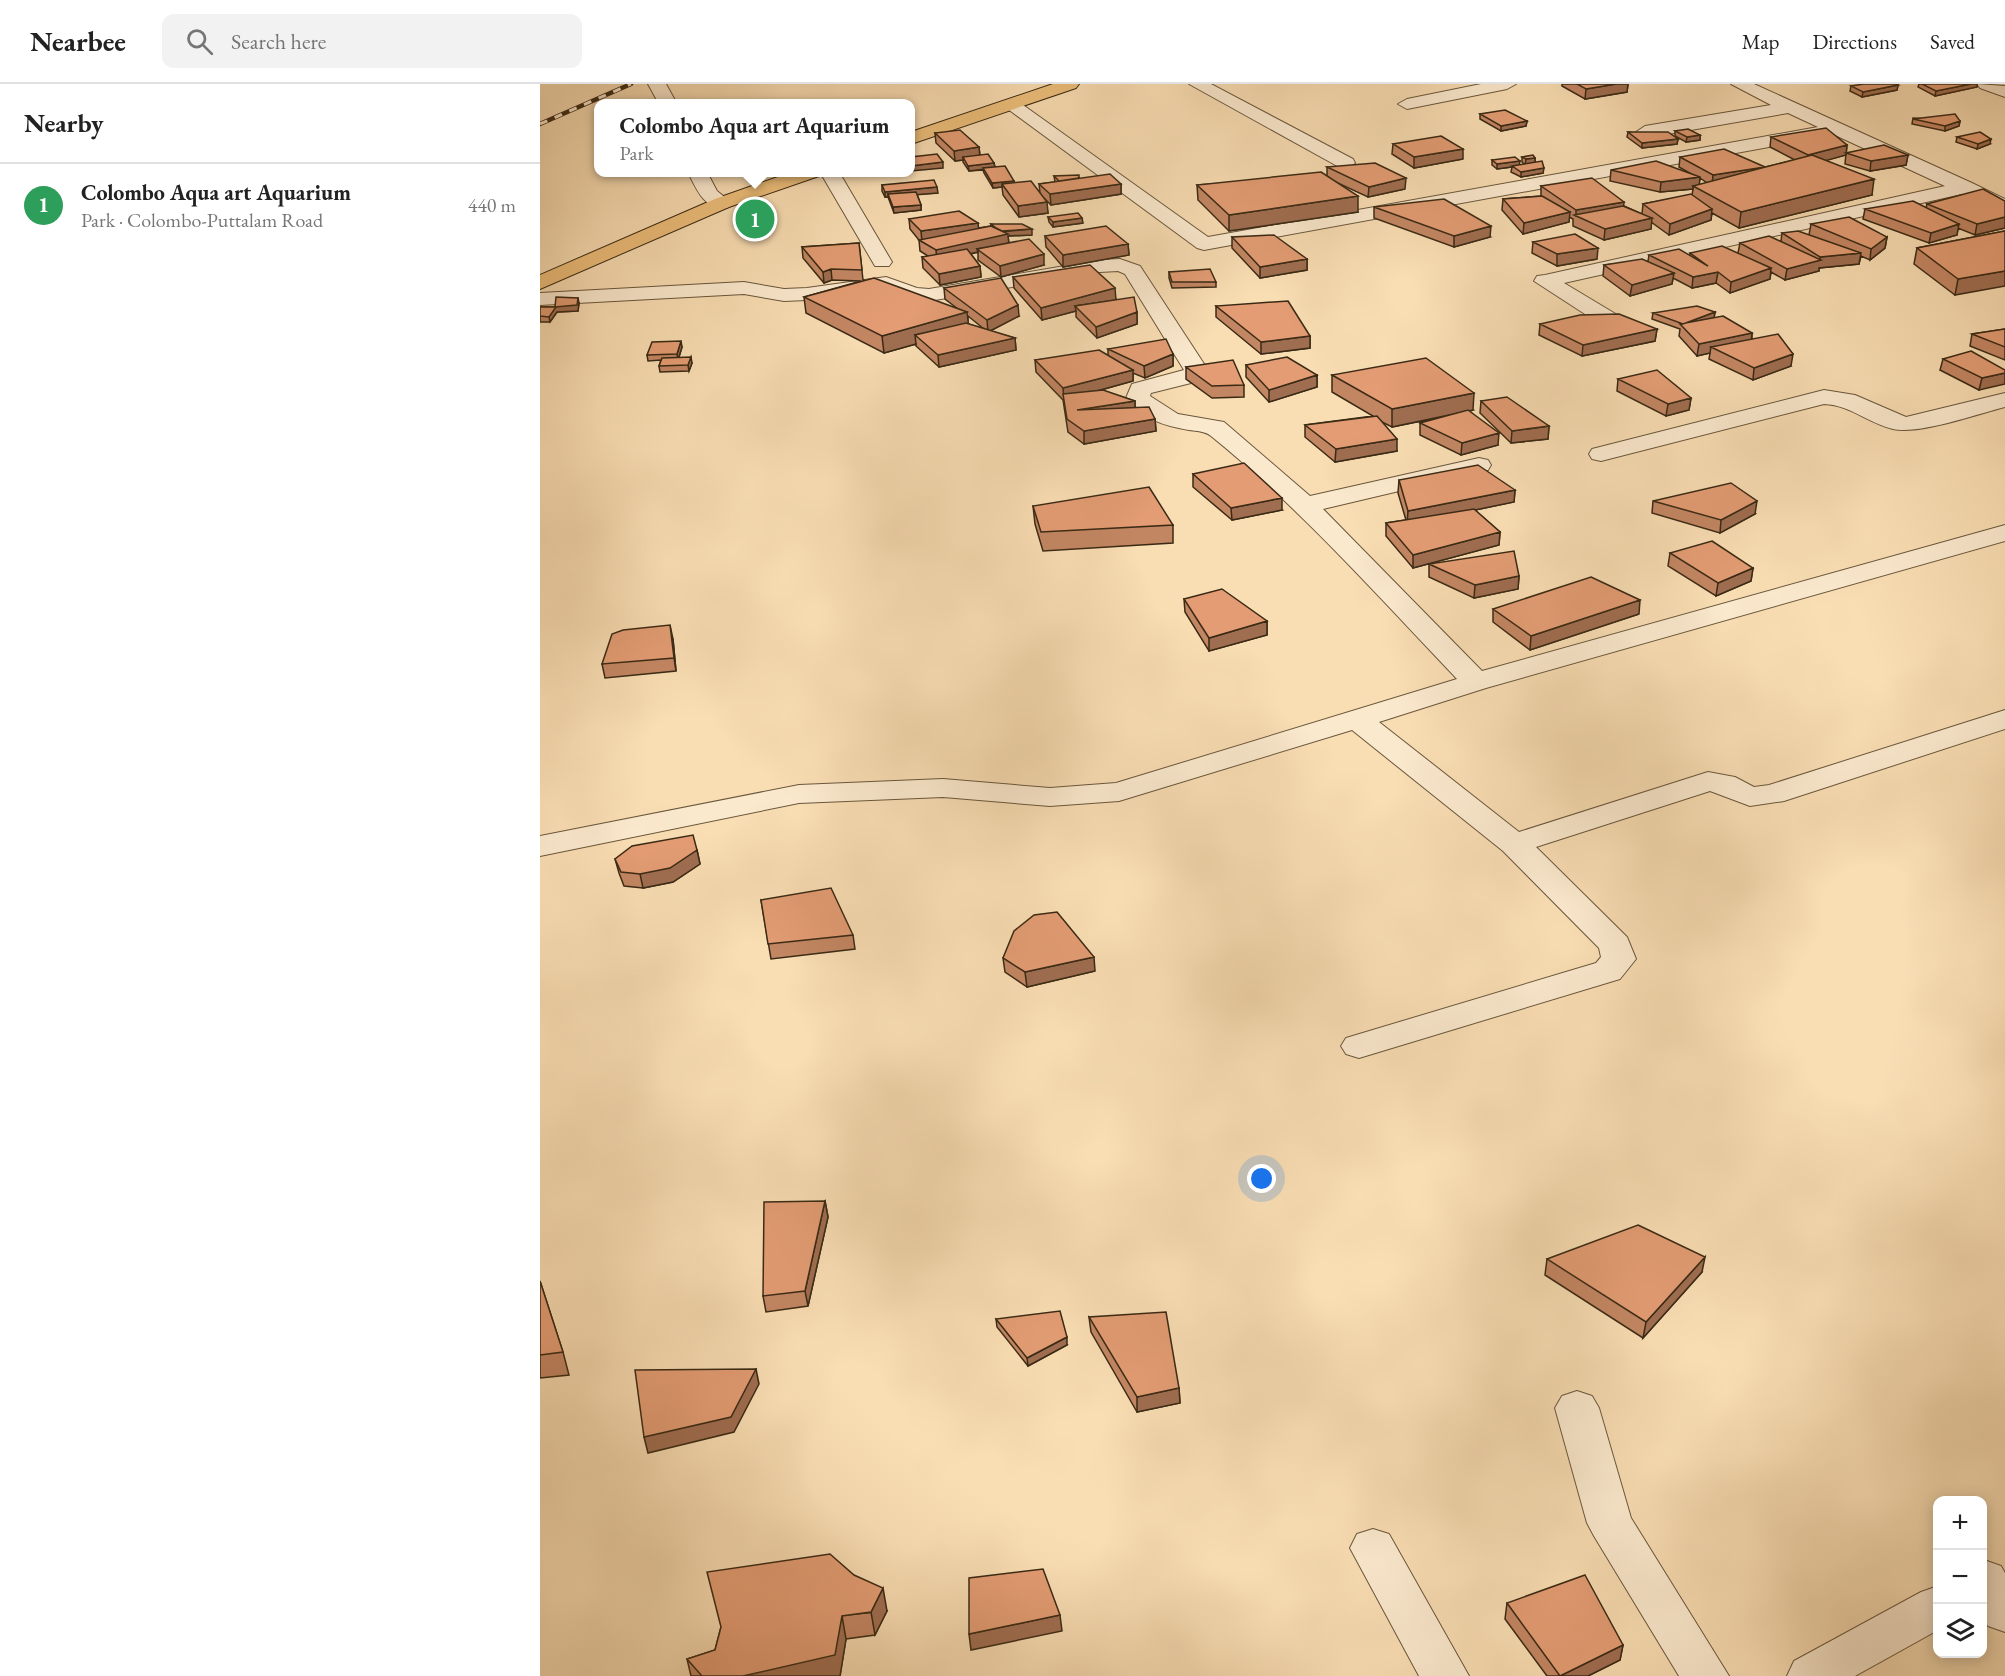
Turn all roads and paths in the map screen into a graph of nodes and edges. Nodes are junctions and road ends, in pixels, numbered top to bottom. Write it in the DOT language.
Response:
graph roads {
  1 [pos="657,84"];
  2 [pos="1035,84"];
  3 [pos="1070,84"];
  4 [pos="1198,84"];
  5 [pos="1507,84"];
  6 [pos="1740,84"];
  7 [pos="1986,84"];
  8 [pos="2005,92"];
  9 [pos="666,99"];
  10 [pos="1010,104"];
  11 [pos="1407,104"];
  12 [pos="1789,107"];
  13 [pos="915,125"];
  14 [pos="1836,129"];
  15 [pos="1645,132"];
  16 [pos="915,137"];
  17 [pos="1346,163"];
  18 [pos="700,177"];
  19 [pos="763,177"];
  20 [pos="794,177"];
  21 [pos="832,177"];
  22 [pos="1965,188"];
  23 [pos="715,199"];
  24 [pos="2005,206"];
  25 [pos="882,262"];
  26 [pos="540,266"];
  27 [pos="540,283"];
  28 [pos="540,299"];
  29 [pos="1616,324"];
  30 [pos="2005,400"];
  31 [pos="1601,454"];
  32 [pos="1479,465"];
  33 [pos="1305,505"];
  34 [pos="2005,533"];
  35 [pos="1476,682"];
  36 [pos="1357,719"];
  37 [pos="2005,719"];
  38 [pos="1514,844"];
  39 [pos="540,846"];
  40 [pos="1359,1046"];
  41 [pos="1577,1408"];
  42 [pos="1373,1548"];
  43 [pos="1933,1609"];
  44 [pos="1445,1676"];
  45 [pos="1705,1676"];
  46 [pos="1811,1676"];
  1 -- 9 [label="street"];
  2 -- 13 [label="highway"];
  3 -- 10 [label="highway"];
  4 -- 17 [label="street"];
  5 -- 11 [label="street"];
  6 -- 12 [label="street"];
  7 -- 8 [label="street"];
  10 -- 14 [label="street"];
  10 -- 16 [label="highway"];
  12 -- 14 [label="street"];
  12 -- 15 [label="street"];
  14 -- 22 [label="street"];
  18 -- 23 [label="street"];
  19 -- 23 [label="highway"];
  20 -- 23 [label="highway"];
  21 -- 25 [label="street"];
  22 -- 24 [label="street"];
  22 -- 29 [label="street"];
  23 -- 26 [label="highway"];
  23 -- 27 [label="highway"];
  28 -- 33 [label="street"];
  30 -- 31 [label="street"];
  32 -- 33 [label="street"];
  33 -- 35 [label="street"];
  34 -- 35 [label="street"];
  35 -- 36 [label="street"];
  36 -- 38 [label="street"];
  36 -- 39 [label="street"];
  37 -- 38 [label="street"];
  38 -- 40 [label="street"];
  41 -- 45 [label="street"];
  42 -- 44 [label="street"];
  43 -- 46 [label="street"];
}
